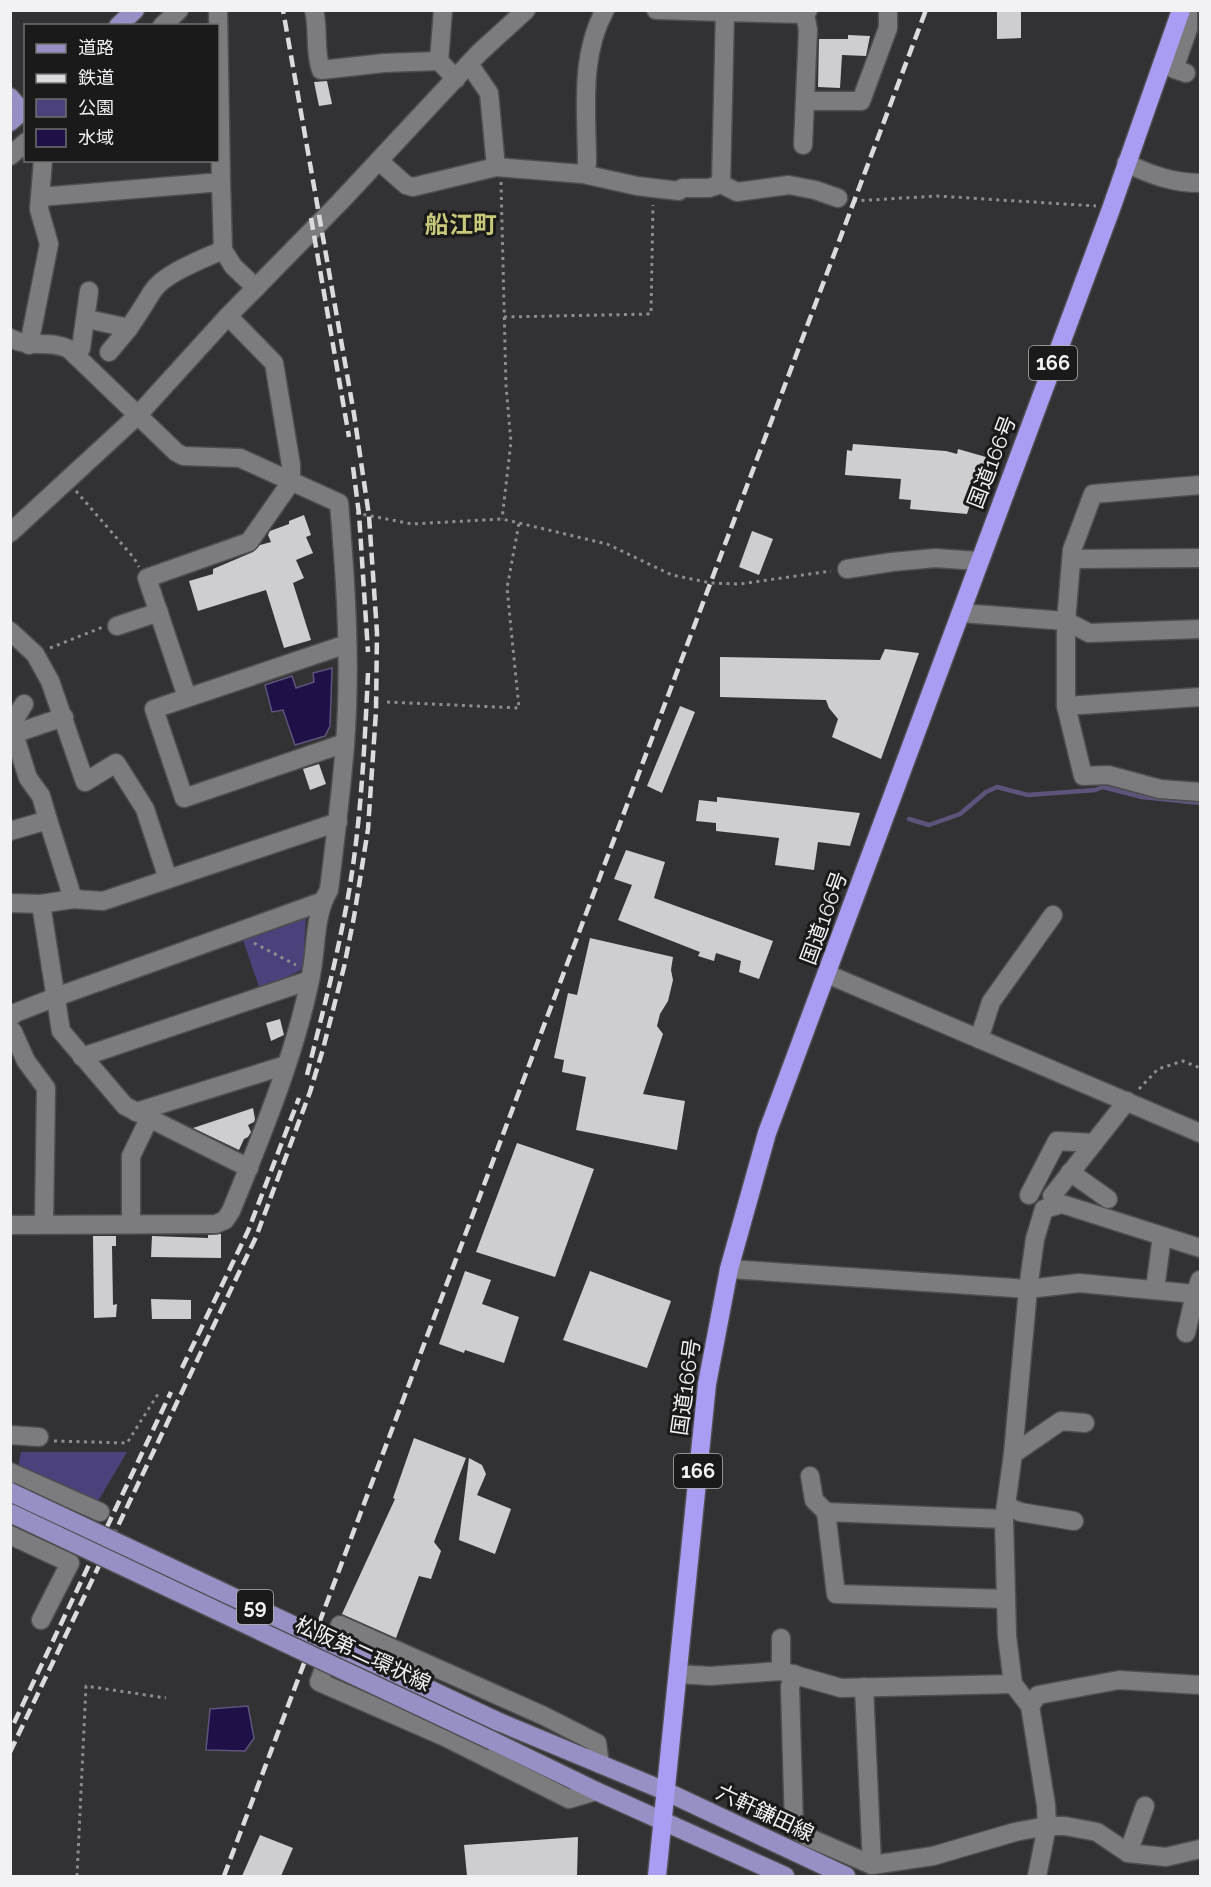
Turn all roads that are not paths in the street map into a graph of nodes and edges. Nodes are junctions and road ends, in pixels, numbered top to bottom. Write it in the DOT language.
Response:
graph roads {
  1 [pos="135,10"];
  2 [pos="179,10"];
  3 [pos="314,10"];
  4 [pos="443,10"];
  5 [pos="526,10"];
  6 [pos="605,10"];
  7 [pos="656,10"];
  8 [pos="888,10"];
  9 [pos="1181,10"];
  10 [pos="1188,10"];
  11 [pos="725,12"];
  12 [pos="806,12"];
  13 [pos="120,24"];
  14 [pos="164,24"];
  15 [pos="439,62"];
  16 [pos="469,64"];
  17 [pos="1186,73"];
  18 [pos="456,79"];
  19 [pos="10,96"];
  20 [pos="805,101"];
  21 [pos="19,114"];
  22 [pos="219,124"];
  23 [pos="24,144"];
  24 [pos="803,145"];
  25 [pos="10,156"];
  26 [pos="379,161"];
  27 [pos="43,162"];
  28 [pos="587,164"];
  29 [pos="1126,164"];
  30 [pos="496,167"];
  31 [pos="221,182"];
  32 [pos="1200,183"];
  33 [pos="729,188"];
  34 [pos="40,197"];
  35 [pos="838,198"];
  36 [pos="222,250"];
  37 [pos="255,288"];
  38 [pos="89,291"];
  39 [pos="228,316"];
  40 [pos="87,319"];
  41 [pos="129,328"];
  42 [pos="10,338"];
  43 [pos="29,345"];
  44 [pos="109,352"];
  45 [pos="76,356"];
  46 [pos="138,415"];
  47 [pos="291,482"];
  48 [pos="1200,485"];
  49 [pos="10,533"];
  50 [pos="1200,558"];
  51 [pos="1071,559"];
  52 [pos="978,561"];
  53 [pos="847,569"];
  54 [pos="159,612"];
  55 [pos="961,613"];
  56 [pos="1066,621"];
  57 [pos="117,626"];
  58 [pos="1200,629"];
  59 [pos="10,631"];
  60 [pos="347,644"];
  61 [pos="187,698"];
  62 [pos="1200,698"];
  63 [pos="24,704"];
  64 [pos="1066,706"];
  65 [pos="64,717"];
  66 [pos="12,735"];
  67 [pos="345,743"];
  68 [pos="1200,792"];
  69 [pos="48,820"];
  70 [pos="338,822"];
  71 [pos="10,831"];
  72 [pos="168,879"];
  73 [pos="73,899"];
  74 [pos="321,902"];
  75 [pos="10,903"];
  76 [pos="41,904"];
  77 [pos="1053,915"];
  78 [pos="307,974"];
  79 [pos="827,974"];
  80 [pos="56,997"];
  81 [pos="10,1018"];
  82 [pos="10,1032"];
  83 [pos="979,1039"];
  84 [pos="82,1057"];
  85 [pos="286,1065"];
  86 [pos="1127,1101"];
  87 [pos="142,1116"];
  88 [pos="1200,1133"];
  89 [pos="1094,1143"];
  90 [pos="249,1168"];
  91 [pos="1070,1172"];
  92 [pos="1029,1195"];
  93 [pos="1052,1196"];
  94 [pos="1108,1199"];
  95 [pos="44,1223"];
  96 [pos="131,1223"];
  97 [pos="10,1225"];
  98 [pos="1162,1236"];
  99 [pos="1200,1248"];
  100 [pos="729,1269"];
  101 [pos="1198,1287"];
  102 [pos="1028,1289"];
  103 [pos="1155,1289"];
  104 [pos="1186,1333"];
  105 [pos="1085,1423"];
  106 [pos="10,1435"];
  107 [pos="39,1437"];
  108 [pos="1013,1454"];
  109 [pos="11,1471"];
  110 [pos="810,1476"];
  111 [pos="10,1492"];
  112 [pos="100,1512"];
  113 [pos="826,1512"];
  114 [pos="1005,1512"];
  115 [pos="10,1513"];
  116 [pos="1074,1521"];
  117 [pos="10,1535"];
  118 [pos="1005,1599"];
  119 [pos="42,1620"];
  120 [pos="781,1638"];
  121 [pos="788,1673"];
  122 [pos="678,1674"];
  123 [pos="1013,1684"];
  124 [pos="1200,1685"];
  125 [pos="864,1687"];
  126 [pos="1030,1706"];
  127 [pos="600,1764"];
  128 [pos="596,1791"];
  129 [pos="665,1791"];
  130 [pos="1145,1806"];
  131 [pos="663,1822"];
  132 [pos="1047,1826"];
  133 [pos="1200,1849"];
  134 [pos="1128,1853"];
  135 [pos="872,1865"];
  136 [pos="657,1876"];
  137 [pos="785,1876"];
  138 [pos="846,1876"];
  139 [pos="1037,1876"];
  1 -- 13 [label="main road"];
  2 -- 14 [label="street"];
  3 -- 15 [label="street"];
  4 -- 15 [label="street"];
  5 -- 16 [label="street"];
  6 -- 28 [label="street"];
  7 -- 11 [label="street"];
  8 -- 20 [label="street"];
  9 -- 29 [label="highway, 国道166号 / 166"];
  10 -- 17 [label="street"];
  11 -- 12 [label="street"];
  11 -- 33 [label="street"];
  12 -- 20 [label="street"];
  15 -- 18 [label="street"];
  16 -- 18 [label="street"];
  16 -- 30 [label="street"];
  18 -- 26 [label="street"];
  19 -- 21 [label="main road"];
  20 -- 24 [label="street"];
  22 -- 31 [label="street"];
  23 -- 25 [label="street"];
  26 -- 30 [label="street"];
  26 -- 37 [label="street"];
  27 -- 34 [label="street"];
  29 -- 32 [label="street"];
  29 -- 52 [label="highway, 国道166号 / 166"];
  30 -- 33 [label="street"];
  31 -- 34 [label="street"];
  31 -- 36 [label="street"];
  33 -- 35 [label="street"];
  34 -- 43 [label="street"];
  36 -- 37 [label="street"];
  36 -- 41 [label="street"];
  37 -- 39 [label="street"];
  38 -- 40 [label="street"];
  39 -- 46 [label="street"];
  39 -- 47 [label="street"];
  40 -- 41 [label="street"];
  40 -- 45 [label="street"];
  41 -- 44 [label="street"];
  42 -- 43 [label="street"];
  43 -- 45 [label="street"];
  45 -- 46 [label="street"];
  46 -- 47 [label="street"];
  46 -- 49 [label="street"];
  47 -- 54 [label="street"];
  47 -- 60 [label="street"];
  48 -- 51 [label="street"];
  50 -- 51 [label="street"];
  51 -- 56 [label="street"];
  52 -- 53 [label="street"];
  52 -- 55 [label="highway, 国道166号 / 166"];
  54 -- 57 [label="street"];
  54 -- 61 [label="street"];
  55 -- 56 [label="street"];
  55 -- 79 [label="highway, 国道166号 / 166"];
  56 -- 58 [label="street"];
  56 -- 64 [label="street"];
  59 -- 65 [label="street"];
  60 -- 61 [label="street"];
  60 -- 67 [label="street"];
  61 -- 67 [label="street"];
  62 -- 64 [label="street"];
  63 -- 66 [label="street"];
  64 -- 68 [label="street"];
  65 -- 66 [label="street"];
  65 -- 72 [label="street"];
  66 -- 69 [label="street"];
  67 -- 70 [label="street"];
  69 -- 71 [label="street"];
  69 -- 73 [label="street"];
  70 -- 72 [label="street"];
  70 -- 74 [label="street"];
  72 -- 73 [label="street"];
  73 -- 76 [label="street"];
  74 -- 78 [label="street"];
  74 -- 80 [label="street"];
  75 -- 76 [label="street"];
  76 -- 80 [label="street"];
  77 -- 83 [label="street"];
  78 -- 84 [label="street"];
  78 -- 85 [label="street"];
  79 -- 83 [label="street"];
  79 -- 100 [label="highway, 国道166号 / 166"];
  80 -- 81 [label="street"];
  80 -- 84 [label="street"];
  82 -- 95 [label="street"];
  83 -- 86 [label="street"];
  84 -- 87 [label="street"];
  85 -- 87 [label="street"];
  85 -- 90 [label="street"];
  86 -- 88 [label="street"];
  86 -- 89 [label="street"];
  87 -- 90 [label="street"];
  87 -- 96 [label="street"];
  89 -- 91 [label="street"];
  89 -- 92 [label="street"];
  90 -- 96 [label="street"];
  91 -- 93 [label="street"];
  91 -- 94 [label="street"];
  95 -- 96 [label="street"];
  95 -- 97 [label="street"];
  98 -- 99 [label="street"];
  98 -- 102 [label="street"];
  98 -- 103 [label="street"];
  100 -- 102 [label="street"];
  100 -- 122 [label="highway, 国道166号 / 166"];
  101 -- 103 [label="street"];
  101 -- 104 [label="street"];
  102 -- 103 [label="street"];
  102 -- 108 [label="street"];
  105 -- 108 [label="street"];
  106 -- 107 [label="street"];
  108 -- 114 [label="street"];
  109 -- 112 [label="street"];
  110 -- 113 [label="street"];
  111 -- 127 [label="main road, 松阪第二環状線 / 59, bridge"];
  113 -- 114 [label="street"];
  113 -- 118 [label="street"];
  114 -- 116 [label="street"];
  114 -- 118 [label="street"];
  115 -- 128 [label="main road, 松阪第二環状線 / 59, bridge"];
  117 -- 119 [label="street"];
  118 -- 123 [label="street"];
  120 -- 121 [label="street"];
  121 -- 122 [label="street"];
  121 -- 125 [label="street"];
  121 -- 135 [label="street"];
  122 -- 129 [label="highway, 国道166号 / 166"];
  123 -- 125 [label="street"];
  123 -- 126 [label="street"];
  124 -- 126 [label="street"];
  125 -- 135 [label="street"];
  126 -- 132 [label="street"];
  127 -- 128 [label="street"];
  127 -- 129 [label="main road, 松阪第二環状線 / 59"];
  128 -- 131 [label="main road, 松阪第二環状線 / 59"];
  129 -- 131 [label="highway, 国道166号 / 166"];
  129 -- 138 [label="main road, 六軒鎌田線"];
  130 -- 134 [label="street"];
  131 -- 136 [label="highway, 国道166号 / 166"];
  131 -- 137 [label="main road"];
  132 -- 134 [label="street"];
  132 -- 135 [label="street"];
  132 -- 139 [label="street"];
  133 -- 134 [label="street"];
}
